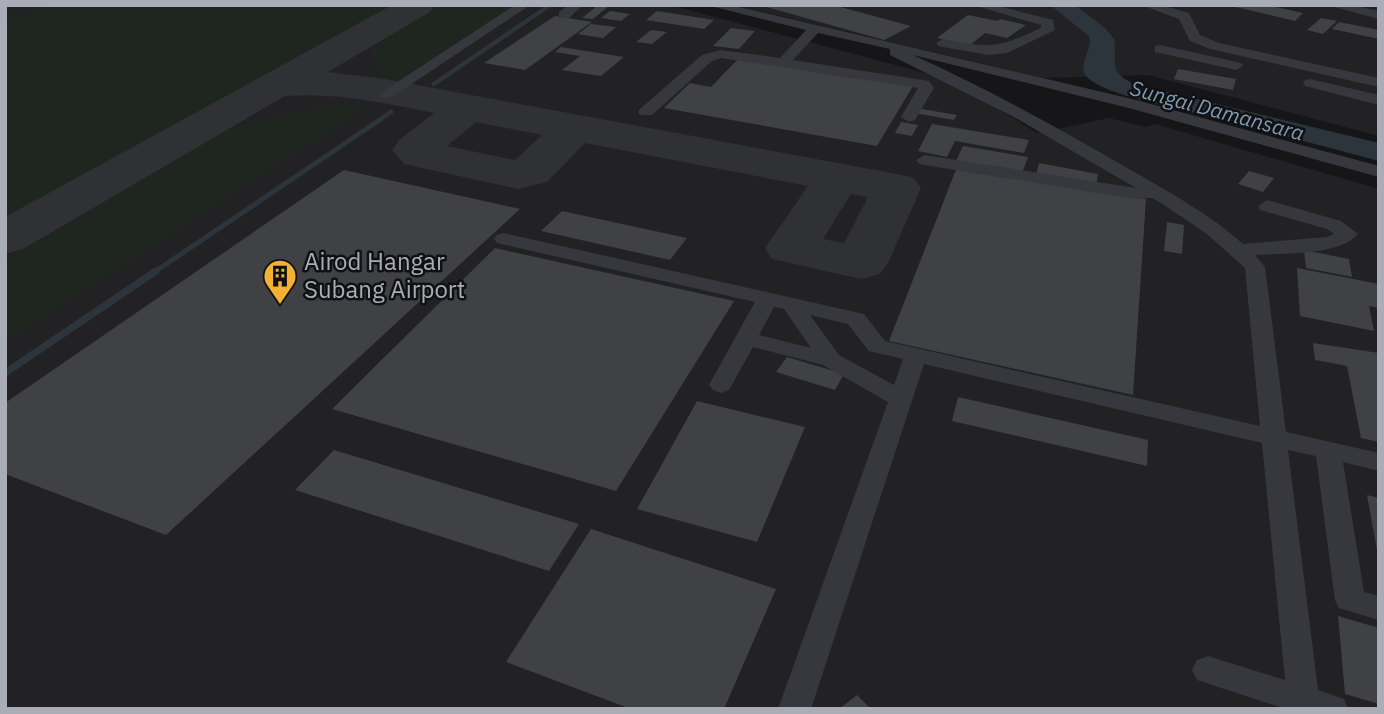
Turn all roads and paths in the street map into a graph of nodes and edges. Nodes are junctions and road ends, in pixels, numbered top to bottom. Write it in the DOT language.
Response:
graph roads {
  1 [pos="524,5"];
  2 [pos="577,5"];
  3 [pos="713,5"];
  4 [pos="979,5"];
  5 [pos="1147,5"];
  6 [pos="1333,5"];
  7 [pos="564,15"];
  8 [pos="1379,15"];
  9 [pos="774,19"];
  10 [pos="812,31"];
  11 [pos="1160,49"];
  12 [pos="896,50"];
  13 [pos="784,62"];
  14 [pos="1378,81"];
  15 [pos="387,94"];
  16 [pos="1074,97"];
  17 [pos="1379,100"];
  18 [pos="646,112"];
  19 [pos="909,117"];
  20 [pos="1049,128"];
  21 [pos="925,160"];
  22 [pos="1379,172"];
  23 [pos="1379,178"];
  24 [pos="1154,192"];
  25 [pos="1267,206"];
  26 [pos="504,239"];
  27 [pos="1241,250"];
  28 [pos="767,299"];
  29 [pos="792,305"];
  30 [pos="746,338"];
  31 [pos="916,355"];
  32 [pos="831,360"];
  33 [pos="721,385"];
  34 [pos="901,398"];
  35 [pos="1274,438"];
  36 [pos="1328,450"];
  37 [pos="1379,462"];
  38 [pos="1379,608"];
  39 [pos="1208,670"];
  40 [pos="1313,706"];
  41 [pos="794,709"];
  1 -- 15 [label="street"];
  2 -- 7 [label="street"];
  3 -- 9 [label="street"];
  4 -- 12 [label="street"];
  5 -- 14 [label="street"];
  6 -- 8 [label="street"];
  9 -- 10 [label="street"];
  9 -- 12 [label="street"];
  10 -- 12 [label="street"];
  10 -- 13 [label="street"];
  11 -- 17 [label="street"];
  12 -- 16 [label="street"];
  12 -- 20 [label="street"];
  12 -- 22 [label="street"];
  13 -- 18 [label="street"];
  13 -- 19 [label="street"];
  16 -- 20 [label="street"];
  16 -- 23 [label="street"];
  20 -- 24 [label="street"];
  21 -- 24 [label="street"];
  24 -- 27 [label="street"];
  25 -- 27 [label="street"];
  26 -- 28 [label="street"];
  27 -- 35 [label="street"];
  28 -- 29 [label="street"];
  28 -- 30 [label="street"];
  29 -- 31 [label="street"];
  29 -- 32 [label="street"];
  30 -- 32 [label="street"];
  30 -- 33 [label="street"];
  31 -- 34 [label="street"];
  31 -- 35 [label="street"];
  32 -- 34 [label="street"];
  34 -- 41 [label="street"];
  35 -- 36 [label="street"];
  35 -- 40 [label="street"];
  36 -- 37 [label="street"];
  36 -- 38 [label="street"];
  39 -- 40 [label="street"];
}
